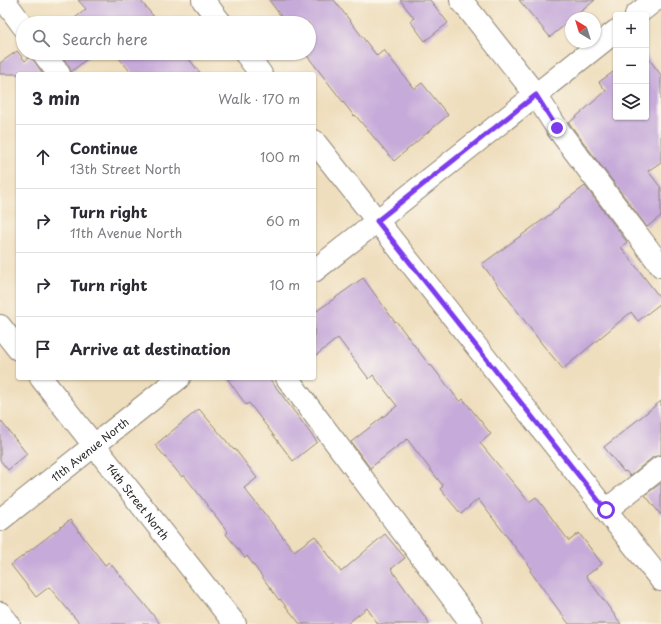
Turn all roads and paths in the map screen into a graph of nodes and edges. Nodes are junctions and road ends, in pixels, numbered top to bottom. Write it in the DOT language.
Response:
graph roads {
  1 [pos="4,0"];
  2 [pos="203,0"];
  3 [pos="461,0"];
  4 [pos="655,0"];
  5 [pos="640,12"];
  6 [pos="16,16"];
  7 [pos="216,16"];
  8 [pos="613,33"];
  9 [pos="48,60"];
  10 [pos="250,60"];
  11 [pos="57,72"];
  12 [pos="259,72"];
  13 [pos="536,95"];
  14 [pos="316,144"];
  15 [pos="377,221"];
  16 [pos="661,266"];
  17 [pos="316,269"];
  18 [pos="0,326"];
  19 [pos="16,346"];
  20 [pos="43,380"];
  21 [pos="176,380"];
  22 [pos="289,380"];
  23 [pos="94,445"];
  24 [pos="661,467"];
  25 [pos="606,510"];
  26 [pos="0,520"];
  27 [pos="661,580"];
  28 [pos="0,613"];
  29 [pos="9,624"];
  30 [pos="235,624"];
  31 [pos="472,624"];
  1 -- 6 [label="street"];
  2 -- 7 [label="street"];
  3 -- 13 [label="street"];
  4 -- 5 [label="street"];
  8 -- 13 [label="street"];
  9 -- 11 [label="street"];
  10 -- 12 [label="street"];
  13 -- 15 [label="street"];
  13 -- 16 [label="street"];
  14 -- 15 [label="street"];
  15 -- 17 [label="street"];
  15 -- 25 [label="street"];
  18 -- 19 [label="street"];
  20 -- 23 [label="street, 14th Street North"];
  21 -- 23 [label="street, 11th Avenue North"];
  22 -- 31 [label="street"];
  23 -- 26 [label="street, 11th Avenue North"];
  23 -- 30 [label="street, 14th Street North"];
  24 -- 25 [label="street"];
  25 -- 27 [label="street"];
  28 -- 29 [label="street"];
}
